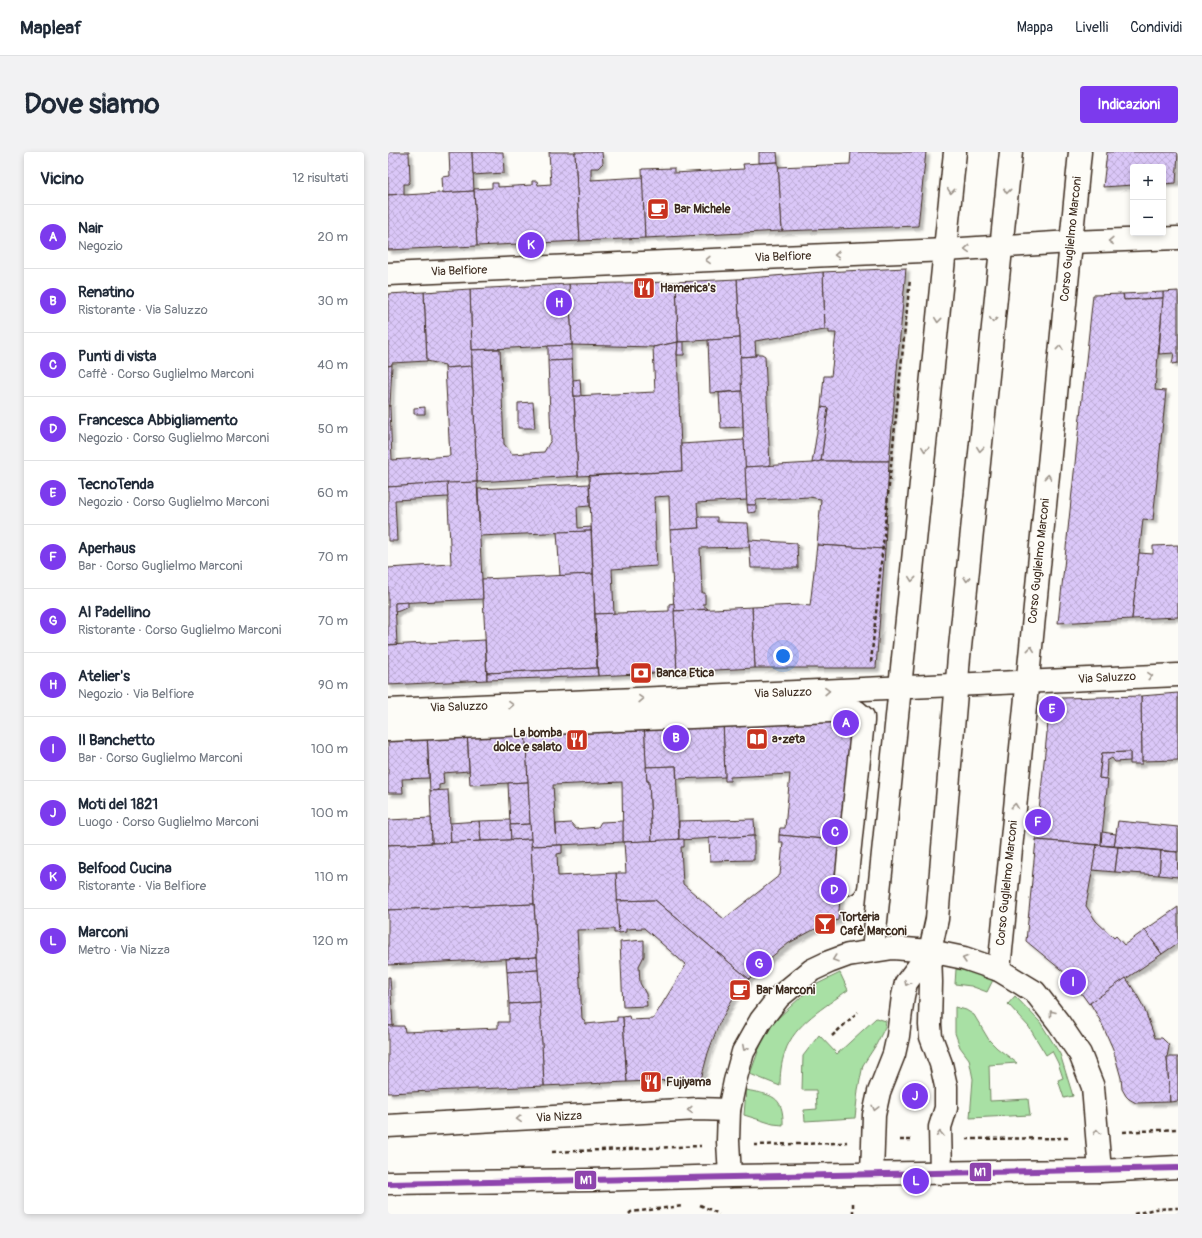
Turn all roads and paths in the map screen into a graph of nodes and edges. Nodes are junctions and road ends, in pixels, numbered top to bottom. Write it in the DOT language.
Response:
graph roads {
  1 [pos="955,152"];
  2 [pos="1011,152"];
  3 [pos="1080,152"];
  4 [pos="1178,238"];
  5 [pos="1071,242"];
  6 [pos="1000,247"];
  7 [pos="946,250"];
  8 [pos="388,274"];
  9 [pos="910,276"];
  10 [pos="871,667"];
  11 [pos="1178,675"];
  12 [pos="1027,682"];
  13 [pos="957,686"];
  14 [pos="901,688"];
  15 [pos="852,690"];
  16 [pos="388,710"];
  17 [pos="881,711"];
  18 [pos="855,712"];
  19 [pos="388,730"];
  20 [pos="846,884"];
  21 [pos="873,950"];
  22 [pos="930,951"];
  23 [pos="998,970"];
  24 [pos="858,1012"];
  25 [pos="832,1036"];
  26 [pos="729,1110"];
  27 [pos="388,1126"];
  28 [pos="1178,1167"];
  29 [pos="1100,1171"];
  30 [pos="941,1173"];
  31 [pos="872,1174"];
  32 [pos="730,1176"];
  33 [pos="388,1182"];
  34 [pos="698,1204"];
  35 [pos="691,1205"];
  36 [pos="1178,1208"];
  37 [pos="629,1214"];
  38 [pos="719,1214"];
  39 [pos="1134,1214"];
  1 -- 7 [label="street, one-way"];
  2 -- 6 [label="street, one-way"];
  3 -- 5 [label="street, Corso Guglielmo Marconi"];
  4 -- 5 [label="street, Via Belfiore, one-way"];
  5 -- 6 [label="street, Via Belfiore"];
  12 -- 5 [label="street, Corso Guglielmo Marconi, one-way"];
  6 -- 7 [label="street, Via Belfiore, one-way"];
  6 -- 13 [label="street, one-way"];
  7 -- 8 [label="street, Via Belfiore, one-way"];
  7 -- 14 [label="street, one-way"];
  9 -- 10 [label="path"];
  12 -- 11 [label="street, Via Saluzzo, one-way"];
  12 -- 13 [label="street, Via Saluzzo"];
  23 -- 12 [label="street, Corso Guglielmo Marconi, one-way"];
  13 -- 14 [label="street, Via Saluzzo"];
  13 -- 22 [label="street"];
  14 -- 15 [label="street, Via Saluzzo"];
  14 -- 21 [label="street"];
  16 -- 15 [label="street, Via Saluzzo, one-way"];
  15 -- 18 [label="street"];
  17 -- 18 [label="street"];
  18 -- 19 [label="street"];
  18 -- 20 [label="street"];
  21 -- 22 [label="street"];
  21 -- 26 [label="street, one-way"];
  23 -- 22 [label="street, one-way"];
  30 -- 22 [label="street, one-way"];
  22 -- 31 [label="street, one-way"];
  29 -- 23 [label="street, one-way"];
  24 -- 25 [label="path"];
  26 -- 27 [label="street, Via Nizza, one-way"];
  26 -- 32 [label="street"];
  28 -- 29 [label="street"];
  29 -- 30 [label="street"];
  30 -- 31 [label="street"];
  31 -- 32 [label="street"];
  32 -- 33 [label="street"];
  34 -- 38 [label="path"];
  35 -- 37 [label="path"];
  36 -- 39 [label="path"];
}
